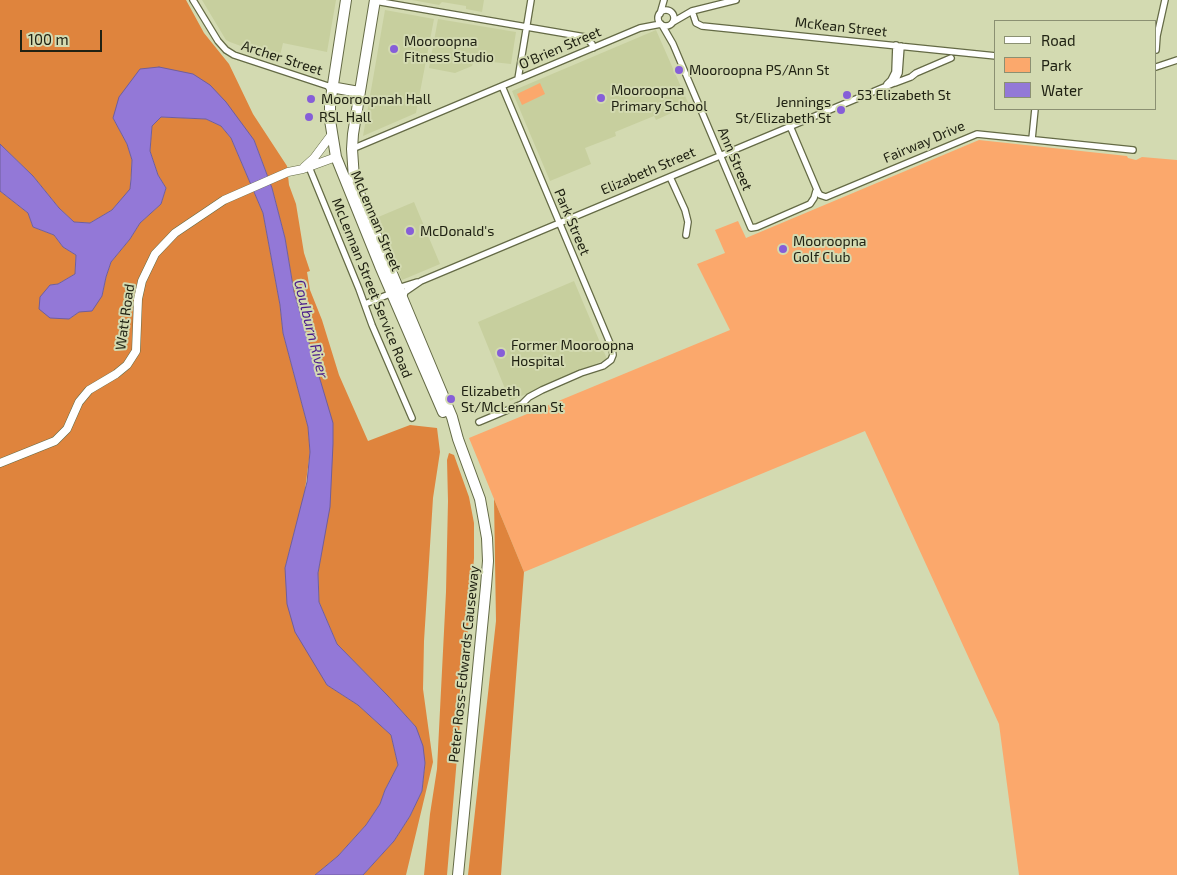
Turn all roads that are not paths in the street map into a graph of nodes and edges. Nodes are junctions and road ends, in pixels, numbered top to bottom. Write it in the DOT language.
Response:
graph roads {
  1 [pos="193,0"];
  2 [pos="346,0"];
  3 [pos="373,0"];
  4 [pos="531,0"];
  5 [pos="665,0"];
  6 [pos="736,0"];
  7 [pos="1165,0"];
  8 [pos="670,11"];
  9 [pos="692,11"];
  10 [pos="660,14"];
  11 [pos="673,23"];
  12 [pos="662,24"];
  13 [pos="526,26"];
  14 [pos="640,28"];
  15 [pos="1157,34"];
  16 [pos="673,44"];
  17 [pos="899,46"];
  18 [pos="593,48"];
  19 [pos="994,56"];
  20 [pos="951,58"];
  21 [pos="1177,60"];
  22 [pos="1157,64"];
  23 [pos="518,79"];
  24 [pos="502,86"];
  25 [pos="886,86"];
  26 [pos="331,87"];
  27 [pos="360,92"];
  28 [pos="1035,110"];
  29 [pos="790,126"];
  30 [pos="332,134"];
  31 [pos="1032,140"];
  32 [pos="352,149"];
  33 [pos="1133,150"];
  34 [pos="720,155"];
  35 [pos="336,157"];
  36 [pos="309,167"];
  37 [pos="300,170"];
  38 [pos="670,177"];
  39 [pos="818,192"];
  40 [pos="559,224"];
  41 [pos="686,235"];
  42 [pos="421,281"];
  43 [pos="395,291"];
  44 [pos="403,300"];
  45 [pos="365,304"];
  46 [pos="412,418"];
  47 [pos="479,422"];
  48 [pos="458,439"];
  49 [pos="467,459"];
  50 [pos="0,464"];
  51 [pos="458,875"];
  1 -- 26 [label="street, Archer Street"];
  2 -- 26 [label="highway, McLennan Street"];
  3 -- 13 [label="street"];
  3 -- 27 [label="highway, McLennan Street"];
  4 -- 13 [label="street"];
  5 -- 8 [label="street"];
  5 -- 10 [label="street"];
  6 -- 9 [label="street"];
  7 -- 15 [label="street"];
  8 -- 9 [label="street"];
  8 -- 10 [label="street"];
  8 -- 11 [label="street"];
  9 -- 11 [label="street"];
  9 -- 17 [label="street, McKean Street"];
  10 -- 12 [label="street"];
  10 -- 14 [label="street, O'Brien Street"];
  11 -- 12 [label="street"];
  11 -- 16 [label="street, Ann Street"];
  12 -- 14 [label="street, O'Brien Street"];
  12 -- 16 [label="street, Ann Street"];
  13 -- 18 [label="street"];
  13 -- 23 [label="street"];
  14 -- 18 [label="street, O'Brien Street"];
  16 -- 34 [label="street, Ann Street"];
  17 -- 19 [label="street, McKean Street"];
  17 -- 25 [label="street"];
  18 -- 23 [label="street, O'Brien Street"];
  20 -- 25 [label="street, Elizabeth Street"];
  21 -- 22 [label="street"];
  23 -- 24 [label="street, O'Brien Street"];
  24 -- 32 [label="street, O'Brien Street"];
  24 -- 40 [label="street, Park Street"];
  25 -- 29 [label="street, Elizabeth Street"];
  26 -- 27 [label="highway"];
  26 -- 30 [label="highway, McLennan Street"];
  27 -- 32 [label="highway, McLennan Street"];
  28 -- 31 [label="street"];
  29 -- 34 [label="street, Elizabeth Street"];
  29 -- 39 [label="street"];
  30 -- 35 [label="highway, McLennan Street"];
  30 -- 37 [label="street"];
  31 -- 33 [label="street, Fairway Drive"];
  31 -- 39 [label="street, Fairway Drive"];
  32 -- 35 [label="highway"];
  32 -- 43 [label="highway, McLennan Street"];
  34 -- 38 [label="street, Elizabeth Street"];
  34 -- 39 [label="street, Ann Street"];
  35 -- 36 [label="street, Watt Road"];
  35 -- 43 [label="highway, McLennan Street"];
  36 -- 37 [label="street, Watt Road"];
  36 -- 45 [label="street, McLennan Street Service Road"];
  37 -- 50 [label="street, Watt Road"];
  38 -- 40 [label="street, Elizabeth Street"];
  38 -- 41 [label="street"];
  40 -- 42 [label="street, Elizabeth Street"];
  40 -- 47 [label="street, Park Street"];
  42 -- 43 [label="street, Elizabeth Street"];
  42 -- 44 [label="street, Elizabeth Street"];
  43 -- 44 [label="highway, McLennan Street"];
  43 -- 45 [label="street, Elizabeth Street"];
  43 -- 48 [label="highway, McLennan Street"];
  44 -- 48 [label="highway, McLennan Street"];
  45 -- 46 [label="street, McLennan Street Service Road"];
  48 -- 49 [label="highway, McLennan Street"];
  49 -- 51 [label="highway, Peter Ross-Edwards Causeway"];
}
